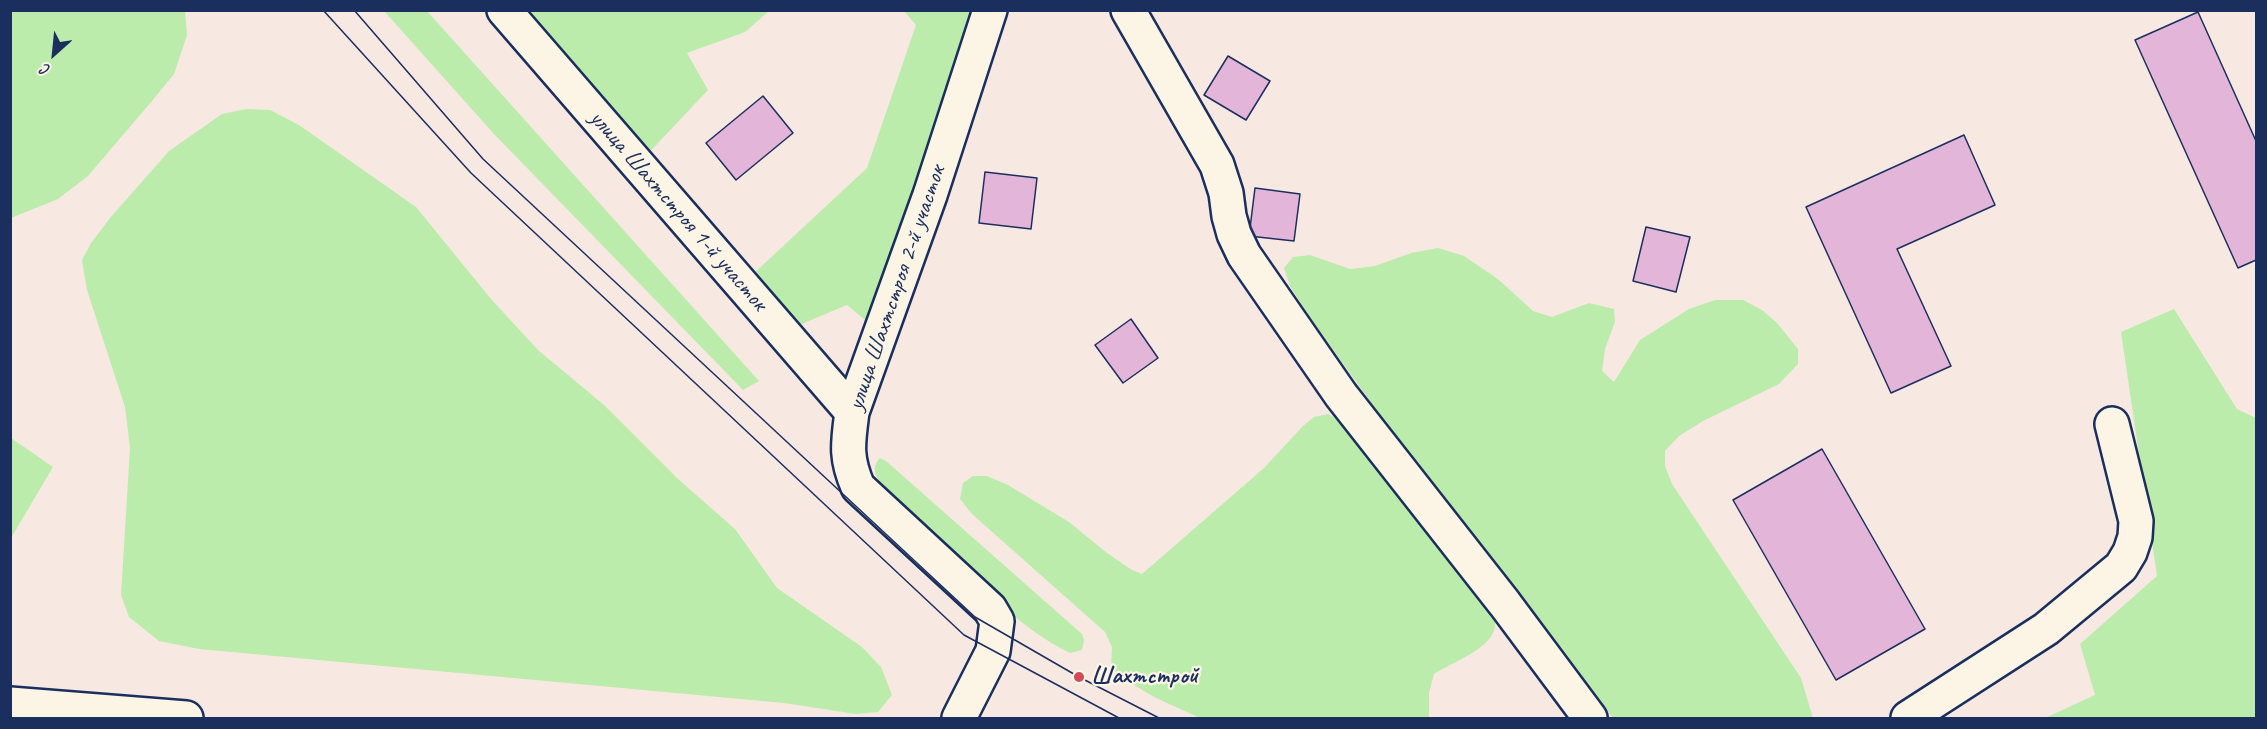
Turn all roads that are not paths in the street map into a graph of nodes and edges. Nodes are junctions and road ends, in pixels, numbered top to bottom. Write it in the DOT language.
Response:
graph roads {
  1 [pos="504,10"];
  2 [pos="990,10"];
  3 [pos="1128,10"];
  4 [pos="852,412"];
  5 [pos="2112,424"];
  6 [pos="10,704"];
  7 [pos="186,718"];
  8 [pos="959,718"];
  9 [pos="1590,718"];
  10 [pos="1908,718"];
  1 -- 4 [label="street, улица Шахтстроя 1-й участок"];
  2 -- 4 [label="street, улица Шахтстроя 2-й участок"];
  3 -- 9 [label="street"];
  4 -- 8 [label="street, улица Шахтстроя 2-й участок"];
  5 -- 10 [label="street"];
  6 -- 7 [label="street"];
}
